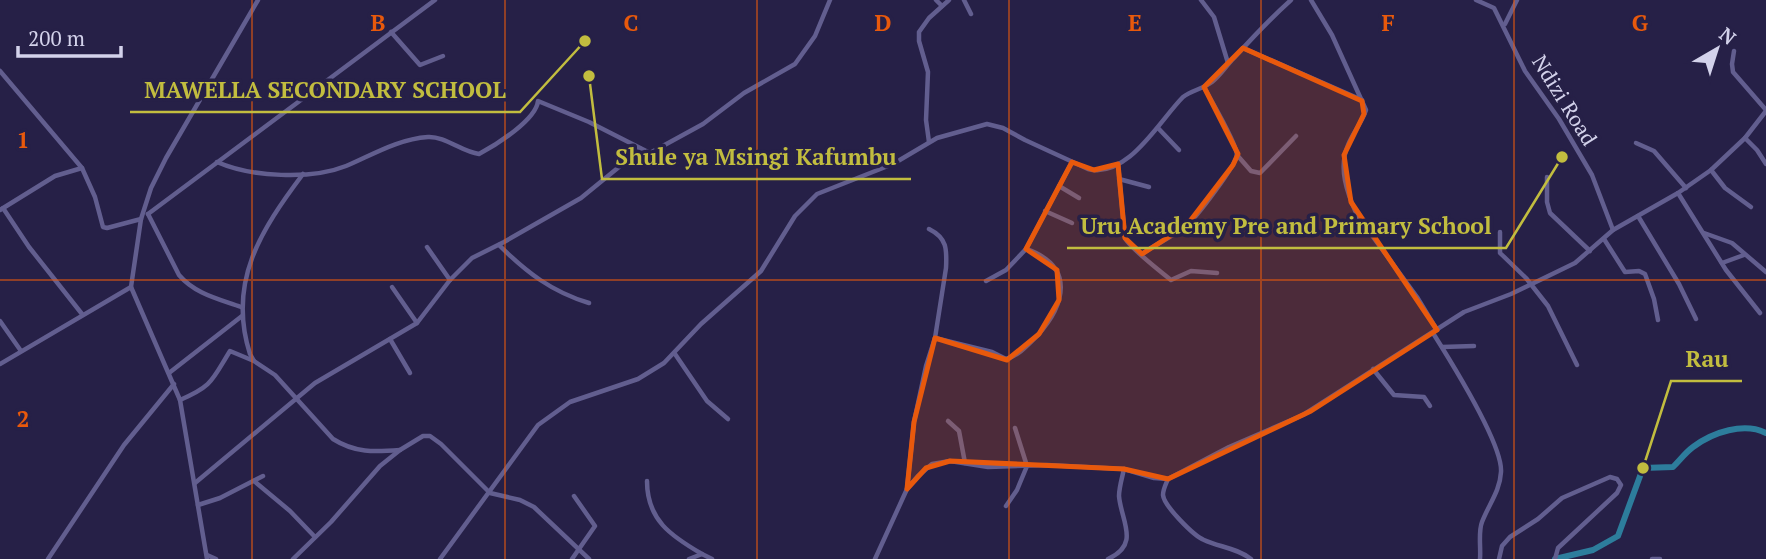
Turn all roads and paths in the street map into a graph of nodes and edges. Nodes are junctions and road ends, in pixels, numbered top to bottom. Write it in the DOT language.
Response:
graph roads {
  1 [pos="258,0"];
  2 [pos="435,0"];
  3 [pos="830,0"];
  4 [pos="936,0"];
  5 [pos="949,0"];
  6 [pos="964,0"];
  7 [pos="1291,0"];
  8 [pos="1311,0"];
  9 [pos="1476,0"];
  10 [pos="1517,0"];
  11 [pos="1205,1"];
  12 [pos="942,6"];
  13 [pos="971,14"];
  14 [pos="1504,24"];
  15 [pos="391,32"];
  16 [pos="1243,48"];
  17 [pos="1734,51"];
  18 [pos="443,56"];
  19 [pos="1228,64"];
  20 [pos="0,71"];
  21 [pos="2,78"];
  22 [pos="1204,87"];
  23 [pos="1362,101"];
  24 [pos="1766,111"];
  25 [pos="1158,128"];
  26 [pos="1296,136"];
  27 [pos="1745,138"];
  28 [pos="929,142"];
  29 [pos="1636,143"];
  30 [pos="641,149"];
  31 [pos="1179,150"];
  32 [pos="1237,154"];
  33 [pos="217,162"];
  34 [pos="1072,162"];
  35 [pos="1118,164"];
  36 [pos="1766,164"];
  37 [pos="82,168"];
  38 [pos="1711,170"];
  39 [pos="303,173"];
  40 [pos="1547,177"];
  41 [pos="1119,178"];
  42 [pos="1059,186"];
  43 [pos="1149,187"];
  44 [pos="1686,188"];
  45 [pos="1678,193"];
  46 [pos="1079,198"];
  47 [pos="1751,207"];
  48 [pos="1,209"];
  49 [pos="1045,211"];
  50 [pos="146,212"];
  51 [pos="1638,216"];
  52 [pos="141,219"];
  53 [pos="1072,223"];
  54 [pos="929,229"];
  55 [pos="1614,230"];
  56 [pos="1500,232"];
  57 [pos="1703,232"];
  58 [pos="1604,239"];
  59 [pos="499,244"];
  60 [pos="427,247"];
  61 [pos="1026,249"];
  62 [pos="1590,251"];
  63 [pos="1142,254"];
  64 [pos="1744,255"];
  65 [pos="1722,264"];
  66 [pos="1766,272"];
  67 [pos="1217,273"];
  68 [pos="450,280"];
  69 [pos="986,281"];
  70 [pos="1531,284"];
  71 [pos="131,287"];
  72 [pos="392,287"];
  73 [pos="589,303"];
  74 [pos="241,307"];
  75 [pos="1760,313"];
  76 [pos="82,314"];
  77 [pos="242,316"];
  78 [pos="1696,319"];
  79 [pos="1658,320"];
  80 [pos="0,321"];
  81 [pos="417,323"];
  82 [pos="1435,332"];
  83 [pos="935,338"];
  84 [pos="390,339"];
  85 [pos="1474,346"];
  86 [pos="1441,347"];
  87 [pos="21,351"];
  88 [pos="675,354"];
  89 [pos="254,360"];
  90 [pos="0,364"];
  91 [pos="1577,365"];
  92 [pos="1373,369"];
  93 [pos="169,373"];
  94 [pos="410,373"];
  95 [pos="174,383"];
  96 [pos="180,400"];
  97 [pos="296,400"];
  98 [pos="1430,406"];
  99 [pos="728,419"];
  100 [pos="948,421"];
  101 [pos="1014,428"];
  102 [pos="400,450"];
  103 [pos="965,463"];
  104 [pos="1027,466"];
  105 [pos="1124,469"];
  106 [pos="263,477"];
  107 [pos="1168,479"];
  108 [pos="254,481"];
  109 [pos="647,481"];
  110 [pos="195,483"];
  111 [pos="907,489"];
  112 [pos="490,493"];
  113 [pos="574,496"];
  114 [pos="198,505"];
  115 [pos="1006,506"];
  116 [pos="316,537"];
  117 [pos="578,550"];
  118 [pos="702,554"];
  119 [pos="207,557"];
  120 [pos="1118,557"];
  121 [pos="48,559"];
  122 [pos="216,559"];
  123 [pos="293,559"];
  124 [pos="440,559"];
  125 [pos="572,559"];
  126 [pos="589,559"];
  127 [pos="689,559"];
  128 [pos="712,559"];
  129 [pos="875,559"];
  130 [pos="1108,559"];
  131 [pos="1251,559"];
  132 [pos="1480,559"];
  133 [pos="1499,559"];
  134 [pos="1555,559"];
  135 [pos="1652,559"];
  136 [pos="1660,559"];
  1 -- 50 [label="street"];
  2 -- 15 [label="street"];
  3 -- 30 [label="street"];
  4 -- 12 [label="street"];
  5 -- 12 [label="street"];
  6 -- 13 [label="street"];
  7 -- 16 [label="street"];
  8 -- 23 [label="street"];
  9 -- 14 [label="street, Ndizi Road"];
  10 -- 14 [label="street"];
  11 -- 19 [label="street"];
  12 -- 28 [label="street"];
  14 -- 55 [label="street, Ndizi Road"];
  15 -- 18 [label="street"];
  15 -- 33 [label="street"];
  16 -- 19 [label="street"];
  16 -- 23 [label="street"];
  17 -- 24 [label="street"];
  19 -- 22 [label="street"];
  20 -- 21 [label="street"];
  21 -- 37 [label="street"];
  22 -- 25 [label="street"];
  22 -- 32 [label="street"];
  23 -- 82 [label="street"];
  24 -- 27 [label="street"];
  25 -- 31 [label="street"];
  25 -- 35 [label="street"];
  26 -- 32 [label="street"];
  27 -- 36 [label="street"];
  27 -- 38 [label="street"];
  28 -- 34 [label="street"];
  28 -- 88 [label="street"];
  29 -- 44 [label="street"];
  30 -- 39 [label="street"];
  30 -- 59 [label="street"];
  32 -- 63 [label="street"];
  33 -- 39 [label="street"];
  33 -- 50 [label="street"];
  34 -- 35 [label="street"];
  34 -- 42 [label="street"];
  35 -- 41 [label="street"];
  37 -- 48 [label="street"];
  37 -- 52 [label="street"];
  38 -- 44 [label="street"];
  38 -- 47 [label="street"];
  39 -- 74 [label="street"];
  40 -- 62 [label="street"];
  41 -- 43 [label="street"];
  41 -- 63 [label="street"];
  42 -- 46 [label="street"];
  42 -- 49 [label="street"];
  44 -- 45 [label="street"];
  45 -- 51 [label="street"];
  45 -- 57 [label="street"];
  48 -- 76 [label="street"];
  49 -- 53 [label="street"];
  49 -- 61 [label="street"];
  50 -- 52 [label="street"];
  50 -- 74 [label="street"];
  51 -- 55 [label="street"];
  51 -- 78 [label="street"];
  52 -- 71 [label="street"];
  54 -- 83 [label="street"];
  55 -- 58 [label="street"];
  56 -- 70 [label="street"];
  57 -- 64 [label="street"];
  57 -- 65 [label="street"];
  58 -- 62 [label="street"];
  58 -- 79 [label="street"];
  59 -- 68 [label="street"];
  59 -- 73 [label="street"];
  60 -- 68 [label="street"];
  61 -- 69 [label="street"];
  61 -- 83 [label="street"];
  62 -- 70 [label="street"];
  63 -- 67 [label="street"];
  64 -- 65 [label="street"];
  64 -- 66 [label="street"];
  65 -- 75 [label="street"];
  68 -- 81 [label="street"];
  70 -- 82 [label="street"];
  70 -- 91 [label="street"];
  71 -- 76 [label="street"];
  71 -- 93 [label="street"];
  72 -- 81 [label="street"];
  74 -- 77 [label="street"];
  76 -- 87 [label="street"];
  77 -- 89 [label="street"];
  77 -- 93 [label="street"];
  80 -- 87 [label="street"];
  81 -- 84 [label="street"];
  82 -- 86 [label="street"];
  82 -- 92 [label="street"];
  83 -- 111 [label="street"];
  84 -- 94 [label="street"];
  84 -- 97 [label="street"];
  85 -- 86 [label="street"];
  86 -- 132 [label="street"];
  87 -- 90 [label="street"];
  88 -- 99 [label="street"];
  88 -- 112 [label="street"];
  89 -- 96 [label="street"];
  89 -- 97 [label="street"];
  92 -- 98 [label="street"];
  92 -- 107 [label="street"];
  93 -- 95 [label="street"];
  95 -- 96 [label="street"];
  95 -- 121 [label="street"];
  96 -- 110 [label="street"];
  97 -- 102 [label="street"];
  97 -- 110 [label="street"];
  100 -- 103 [label="street"];
  101 -- 104 [label="street"];
  102 -- 112 [label="street"];
  102 -- 116 [label="street"];
  103 -- 104 [label="street"];
  103 -- 111 [label="street"];
  104 -- 105 [label="street"];
  104 -- 115 [label="street"];
  105 -- 107 [label="street"];
  105 -- 120 [label="street"];
  106 -- 108 [label="street"];
  107 -- 131 [label="street"];
  108 -- 114 [label="street"];
  108 -- 116 [label="street"];
  109 -- 118 [label="street"];
  110 -- 114 [label="street"];
  111 -- 129 [label="street"];
  112 -- 117 [label="street"];
  112 -- 124 [label="street"];
  113 -- 117 [label="street"];
  114 -- 119 [label="street"];
  116 -- 123 [label="street"];
  117 -- 125 [label="street"];
  117 -- 126 [label="street"];
  118 -- 127 [label="street"];
  118 -- 128 [label="street"];
  119 -- 122 [label="street"];
  120 -- 130 [label="street"];
  133 -- 134 [label="street"];
  135 -- 136 [label="street"];
}
